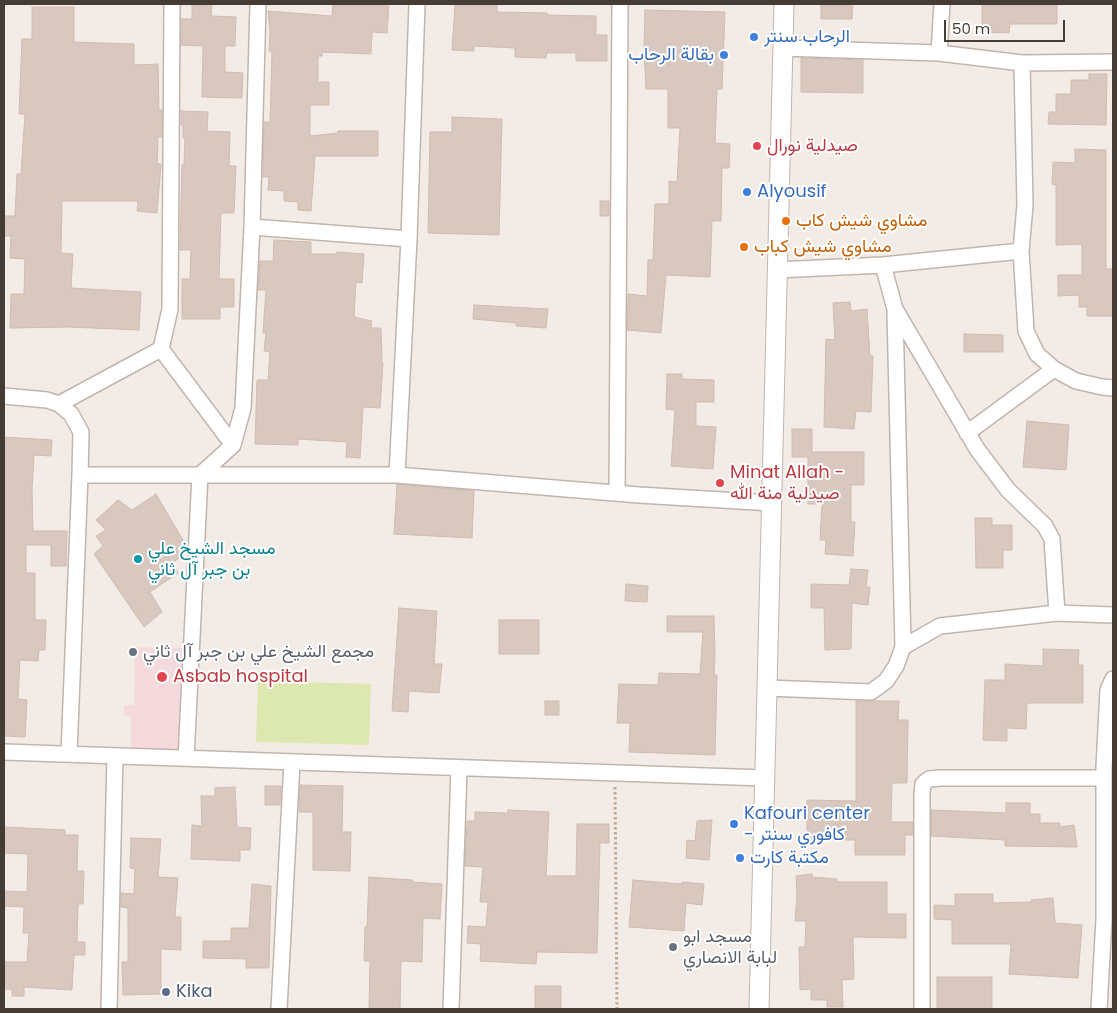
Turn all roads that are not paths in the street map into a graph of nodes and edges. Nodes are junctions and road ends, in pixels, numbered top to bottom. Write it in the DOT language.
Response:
graph roads {
  1 [pos="172,4"];
  2 [pos="258,4"];
  3 [pos="416,4"];
  4 [pos="620,4"];
  5 [pos="784,4"];
  6 [pos="942,4"];
  7 [pos="782,48"];
  8 [pos="939,53"];
  9 [pos="1113,62"];
  10 [pos="1022,63"];
  11 [pos="252,227"];
  12 [pos="409,239"];
  13 [pos="1021,251"];
  14 [pos="883,265"];
  15 [pos="777,270"];
  16 [pos="895,309"];
  17 [pos="161,349"];
  18 [pos="1054,369"];
  19 [pos="1113,388"];
  20 [pos="4,396"];
  21 [pos="59,404"];
  22 [pos="967,433"];
  23 [pos="232,445"];
  24 [pos="397,474"];
  25 [pos="80,475"];
  26 [pos="200,475"];
  27 [pos="617,493"];
  28 [pos="772,503"];
  29 [pos="1057,613"];
  30 [pos="1113,614"];
  31 [pos="903,647"];
  32 [pos="1113,679"];
  33 [pos="767,688"];
  34 [pos="4,752"];
  35 [pos="68,754"];
  36 [pos="115,756"];
  37 [pos="186,758"];
  38 [pos="292,762"];
  39 [pos="459,768"];
  40 [pos="764,778"];
  41 [pos="1104,778"];
  42 [pos="1109,919"];
  43 [pos="108,1009"];
  44 [pos="279,1009"];
  45 [pos="451,1009"];
  46 [pos="759,1009"];
  47 [pos="922,1009"];
  48 [pos="1100,1009"];
  1 -- 17 [label="street"];
  2 -- 11 [label="street"];
  3 -- 12 [label="street"];
  4 -- 27 [label="street"];
  5 -- 7 [label="street"];
  6 -- 8 [label="street"];
  7 -- 8 [label="street"];
  7 -- 15 [label="street"];
  8 -- 10 [label="street"];
  9 -- 10 [label="street"];
  10 -- 13 [label="street"];
  11 -- 12 [label="street"];
  11 -- 23 [label="street"];
  12 -- 24 [label="street"];
  13 -- 14 [label="street"];
  13 -- 18 [label="street"];
  14 -- 15 [label="street"];
  14 -- 16 [label="street"];
  15 -- 28 [label="street"];
  16 -- 22 [label="street"];
  16 -- 31 [label="street"];
  17 -- 21 [label="street"];
  17 -- 23 [label="street"];
  18 -- 19 [label="street"];
  18 -- 22 [label="street"];
  20 -- 21 [label="street"];
  21 -- 25 [label="street"];
  22 -- 29 [label="street"];
  23 -- 26 [label="street"];
  24 -- 26 [label="street"];
  24 -- 27 [label="street"];
  25 -- 26 [label="street"];
  25 -- 35 [label="street"];
  26 -- 37 [label="street"];
  27 -- 28 [label="street"];
  28 -- 33 [label="street"];
  29 -- 30 [label="street"];
  29 -- 31 [label="street"];
  31 -- 33 [label="street"];
  32 -- 41 [label="street"];
  33 -- 40 [label="street"];
  34 -- 35 [label="street"];
  35 -- 36 [label="street"];
  36 -- 37 [label="street"];
  36 -- 43 [label="street"];
  37 -- 38 [label="street"];
  38 -- 39 [label="street"];
  38 -- 44 [label="street"];
  39 -- 40 [label="street"];
  39 -- 45 [label="street"];
  40 -- 46 [label="street"];
  41 -- 42 [label="street"];
  41 -- 47 [label="street"];
  42 -- 48 [label="street"];
}
